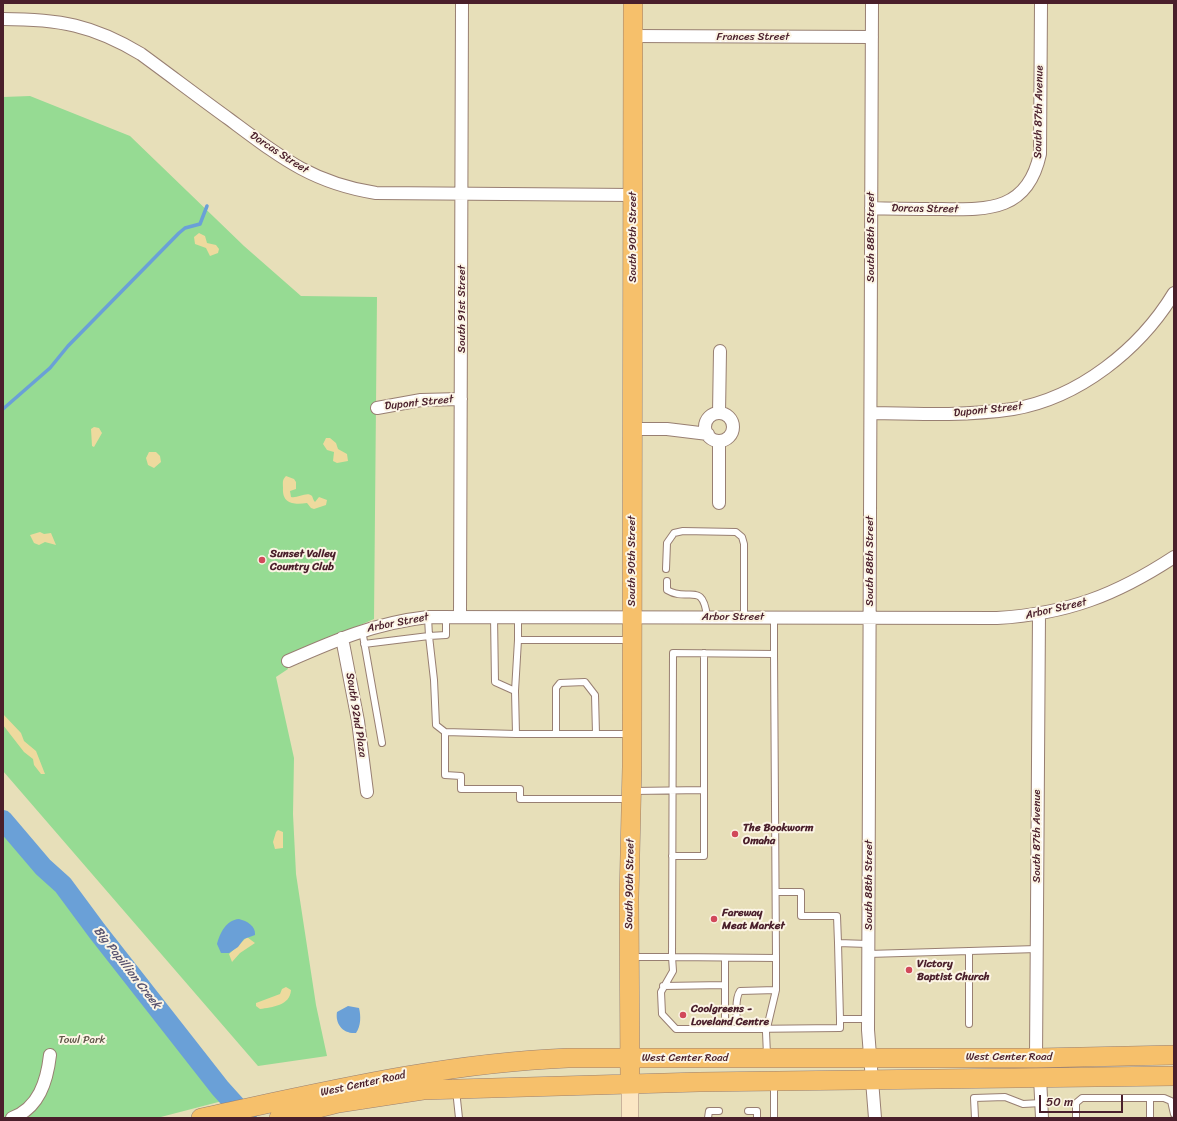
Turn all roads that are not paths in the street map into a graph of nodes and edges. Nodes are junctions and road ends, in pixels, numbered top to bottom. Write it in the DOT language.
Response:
graph roads {
  1 [pos="462,3"];
  2 [pos="634,3"];
  3 [pos="872,3"];
  4 [pos="1041,3"];
  5 [pos="3,19"];
  6 [pos="633,36"];
  7 [pos="872,37"];
  8 [pos="462,194"];
  9 [pos="633,195"];
  10 [pos="871,208"];
  11 [pos="979,210"];
  12 [pos="1174,294"];
  13 [pos="1170,309"];
  14 [pos="720,351"];
  15 [pos="461,399"];
  16 [pos="377,408"];
  17 [pos="719,413"];
  18 [pos="871,413"];
  19 [pos="707,421"];
  20 [pos="632,429"];
  21 [pos="667,429"];
  22 [pos="708,434"];
  23 [pos="719,441"];
  24 [pos="719,503"];
  25 [pos="1174,557"];
  26 [pos="666,569"];
  27 [pos="667,581"];
  28 [pos="1039,614"];
  29 [pos="460,615"];
  30 [pos="446,616"];
  31 [pos="494,616"];
  32 [pos="518,616"];
  33 [pos="428,617"];
  34 [pos="632,617"];
  35 [pos="707,617"];
  36 [pos="744,617"];
  37 [pos="774,617"];
  38 [pos="870,617"];
  39 [pos="362,630"];
  40 [pos="429,636"];
  41 [pos="342,638"];
  42 [pos="518,640"];
  43 [pos="632,640"];
  44 [pos="364,644"];
  45 [pos="704,653"];
  46 [pos="774,654"];
  47 [pos="288,661"];
  48 [pos="515,691"];
  49 [pos="445,732"];
  50 [pos="516,734"];
  51 [pos="556,734"];
  52 [pos="596,734"];
  53 [pos="632,734"];
  54 [pos="382,743"];
  55 [pos="672,790"];
  56 [pos="704,790"];
  57 [pos="367,792"];
  58 [pos="631,795"];
  59 [pos="672,856"];
  60 [pos="776,892"];
  61 [pos="838,943"];
  62 [pos="868,949"];
  63 [pos="1036,949"];
  64 [pos="969,951"];
  65 [pos="629,957"];
  66 [pos="672,957"];
  67 [pos="725,958"];
  68 [pos="776,958"];
  69 [pos="725,985"];
  70 [pos="663,986"];
  71 [pos="776,990"];
  72 [pos="840,1019"];
  73 [pos="868,1019"];
  74 [pos="969,1024"];
  75 [pos="725,1029"];
  76 [pos="745,1029"];
  77 [pos="767,1029"];
  78 [pos="50,1055"];
  79 [pos="1174,1055"];
  80 [pos="767,1057"];
  81 [pos="869,1057"];
  82 [pos="630,1058"];
  83 [pos="1036,1058"];
  84 [pos="1174,1076"];
  85 [pos="1040,1077"];
  86 [pos="872,1079"];
  87 [pos="774,1081"];
  88 [pos="630,1083"];
  89 [pos="456,1089"];
  90 [pos="333,1097"];
  91 [pos="1150,1098"];
  92 [pos="1041,1103"];
  93 [pos="719,1111"];
  94 [pos="748,1111"];
  95 [pos="1174,1114"];
  96 [pos="12,1118"];
  97 [pos="201,1118"];
  98 [pos="278,1118"];
  99 [pos="459,1118"];
  100 [pos="630,1118"];
  101 [pos="708,1118"];
  102 [pos="757,1118"];
  103 [pos="774,1118"];
  104 [pos="875,1118"];
  105 [pos="975,1118"];
  106 [pos="1042,1118"];
  107 [pos="1076,1118"];
  108 [pos="1150,1118"];
  1 -- 8 [label="street, South 91st Street"];
  2 -- 6 [label="main road, South 90th Street"];
  3 -- 7 [label="street, South 88th Street"];
  4 -- 11 [label="street, South 87th Avenue"];
  5 -- 8 [label="street, Dorcas Street"];
  6 -- 7 [label="street, Frances Street"];
  6 -- 9 [label="main road, South 90th Street"];
  7 -- 10 [label="street, South 88th Street"];
  8 -- 9 [label="street, Dorcas Street"];
  8 -- 15 [label="street, South 91st Street"];
  9 -- 20 [label="main road, South 90th Street"];
  10 -- 11 [label="street, Dorcas Street"];
  10 -- 18 [label="street, South 88th Street"];
  12 -- 13 [label="street, Dupont Street"];
  13 -- 18 [label="street, Dupont Street"];
  14 -- 17 [label="street"];
  15 -- 16 [label="street, Dupont Street"];
  15 -- 29 [label="street, South 91st Street"];
  17 -- 19 [label="street"];
  17 -- 23 [label="street"];
  18 -- 38 [label="street, South 88th Street"];
  19 -- 21 [label="street"];
  19 -- 22 [label="street"];
  20 -- 21 [label="street"];
  20 -- 34 [label="main road, South 90th Street"];
  21 -- 22 [label="street"];
  22 -- 23 [label="street"];
  23 -- 24 [label="street"];
  25 -- 28 [label="street, Arbor Street"];
  26 -- 36 [label="lane"];
  27 -- 35 [label="lane"];
  28 -- 38 [label="street, Arbor Street"];
  28 -- 63 [label="street, South 87th Avenue"];
  29 -- 30 [label="street, Arbor Street"];
  29 -- 31 [label="street, Arbor Street"];
  30 -- 33 [label="street, Arbor Street"];
  30 -- 40 [label="lane"];
  31 -- 32 [label="street, Arbor Street"];
  31 -- 48 [label="lane"];
  32 -- 34 [label="street, Arbor Street"];
  32 -- 42 [label="lane"];
  33 -- 39 [label="street, Arbor Street"];
  33 -- 40 [label="lane"];
  34 -- 35 [label="street, Arbor Street"];
  34 -- 43 [label="main road, South 90th Street"];
  35 -- 36 [label="street, Arbor Street"];
  36 -- 37 [label="street, Arbor Street"];
  37 -- 38 [label="street, Arbor Street"];
  37 -- 46 [label="lane"];
  38 -- 62 [label="street, South 88th Street"];
  39 -- 41 [label="street, Arbor Street"];
  39 -- 44 [label="lane"];
  40 -- 44 [label="lane"];
  40 -- 49 [label="lane"];
  41 -- 47 [label="street, Arbor Street"];
  41 -- 57 [label="street, South 92nd Plaza"];
  42 -- 43 [label="lane"];
  42 -- 48 [label="lane"];
  43 -- 53 [label="main road, South 90th Street"];
  44 -- 54 [label="lane"];
  45 -- 46 [label="lane"];
  45 -- 55 [label="lane"];
  45 -- 56 [label="lane"];
  46 -- 60 [label="lane"];
  48 -- 50 [label="lane"];
  49 -- 50 [label="lane"];
  49 -- 58 [label="lane"];
  50 -- 51 [label="lane"];
  51 -- 52 [label="lane"];
  51 -- 52 [label="lane"];
  52 -- 53 [label="lane"];
  53 -- 58 [label="main road, South 90th Street"];
  55 -- 56 [label="lane"];
  55 -- 58 [label="lane"];
  55 -- 59 [label="lane"];
  56 -- 59 [label="lane"];
  58 -- 65 [label="main road, South 90th Street"];
  59 -- 66 [label="lane"];
  60 -- 61 [label="lane"];
  60 -- 68 [label="lane"];
  61 -- 62 [label="lane"];
  61 -- 72 [label="lane"];
  62 -- 64 [label="lane"];
  62 -- 73 [label="street, South 88th Street"];
  63 -- 64 [label="lane"];
  63 -- 83 [label="street, South 87th Avenue"];
  64 -- 74 [label="lane"];
  65 -- 66 [label="lane"];
  65 -- 82 [label="main road, South 90th Street"];
  66 -- 67 [label="lane"];
  66 -- 70 [label="lane"];
  67 -- 68 [label="lane"];
  67 -- 69 [label="lane"];
  68 -- 71 [label="lane"];
  69 -- 70 [label="lane"];
  69 -- 75 [label="lane"];
  70 -- 75 [label="lane"];
  71 -- 76 [label="lane"];
  71 -- 77 [label="lane"];
  72 -- 73 [label="lane"];
  72 -- 77 [label="lane"];
  73 -- 81 [label="street, South 88th Street"];
  75 -- 76 [label="lane"];
  76 -- 77 [label="lane"];
  77 -- 80 [label="lane"];
  78 -- 96 [label="street"];
  79 -- 83 [label="main road, West Center Road"];
  80 -- 81 [label="main road, West Center Road"];
  80 -- 82 [label="main road, West Center Road"];
  81 -- 83 [label="main road, West Center Road"];
  81 -- 86 [label="street, South 88th Street"];
  82 -- 88 [label="main road, South 90th Street"];
  82 -- 90 [label="main road, West Center Road"];
  84 -- 85 [label="main road, West Center Road"];
  85 -- 86 [label="main road, West Center Road"];
  85 -- 92 [label="street"];
  86 -- 87 [label="main road, West Center Road"];
  86 -- 104 [label="street, South 88th Street"];
  87 -- 88 [label="main road, West Center Road"];
  87 -- 103 [label="lane"];
  88 -- 89 [label="main road, West Center Road"];
  88 -- 100 [label="main road, South 90th Street"];
  89 -- 90 [label="main road, West Center Road"];
  89 -- 99 [label="lane"];
  90 -- 97 [label="main road, West Center Road"];
  90 -- 98 [label="main road, West Center Road"];
  91 -- 95 [label="lane"];
  91 -- 107 [label="lane"];
  91 -- 108 [label="lane"];
  92 -- 105 [label="lane"];
  92 -- 106 [label="street"];
  93 -- 101 [label="lane"];
  94 -- 102 [label="lane"];
}
